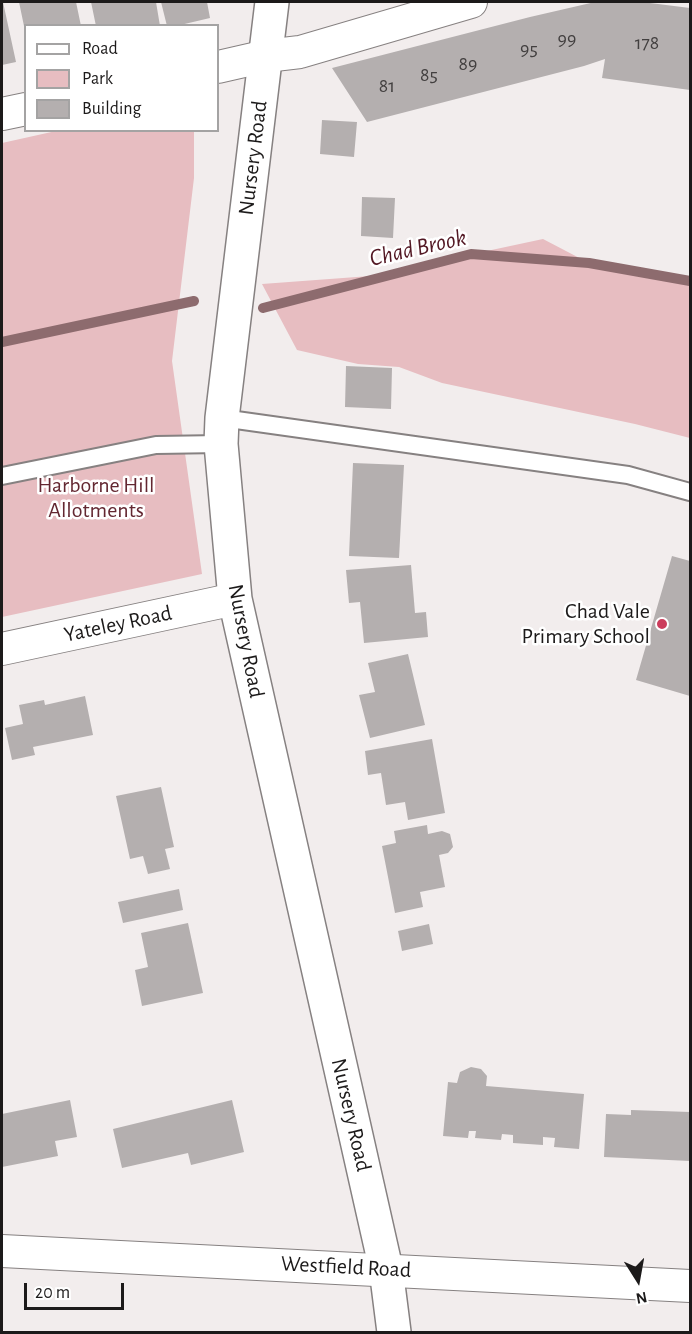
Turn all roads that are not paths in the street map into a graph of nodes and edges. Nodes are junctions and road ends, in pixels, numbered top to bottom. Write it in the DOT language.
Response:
graph roads {
  1 [pos="272,2"];
  2 [pos="471,2"];
  3 [pos="266,56"];
  4 [pos="219,67"];
  5 [pos="24,109"];
  6 [pos="2,114"];
  7 [pos="222,431"];
  8 [pos="2,476"];
  9 [pos="690,492"];
  10 [pos="235,599"];
  11 [pos="2,649"];
  12 [pos="2,1251"];
  13 [pos="386,1269"];
  14 [pos="690,1286"];
  15 [pos="394,1332"];
  1 -- 3 [label="main road, Nursery Road"];
  2 -- 3 [label="street"];
  3 -- 4 [label="street"];
  3 -- 7 [label="main road, Nursery Road"];
  5 -- 6 [label="street"];
  7 -- 8 [label="lane"];
  7 -- 9 [label="lane"];
  7 -- 10 [label="main road, Nursery Road"];
  10 -- 11 [label="street, Yateley Road"];
  10 -- 13 [label="main road, Nursery Road"];
  12 -- 13 [label="street, Westfield Road"];
  13 -- 14 [label="street, Westfield Road"];
  13 -- 15 [label="main road, Nursery Road"];
}
